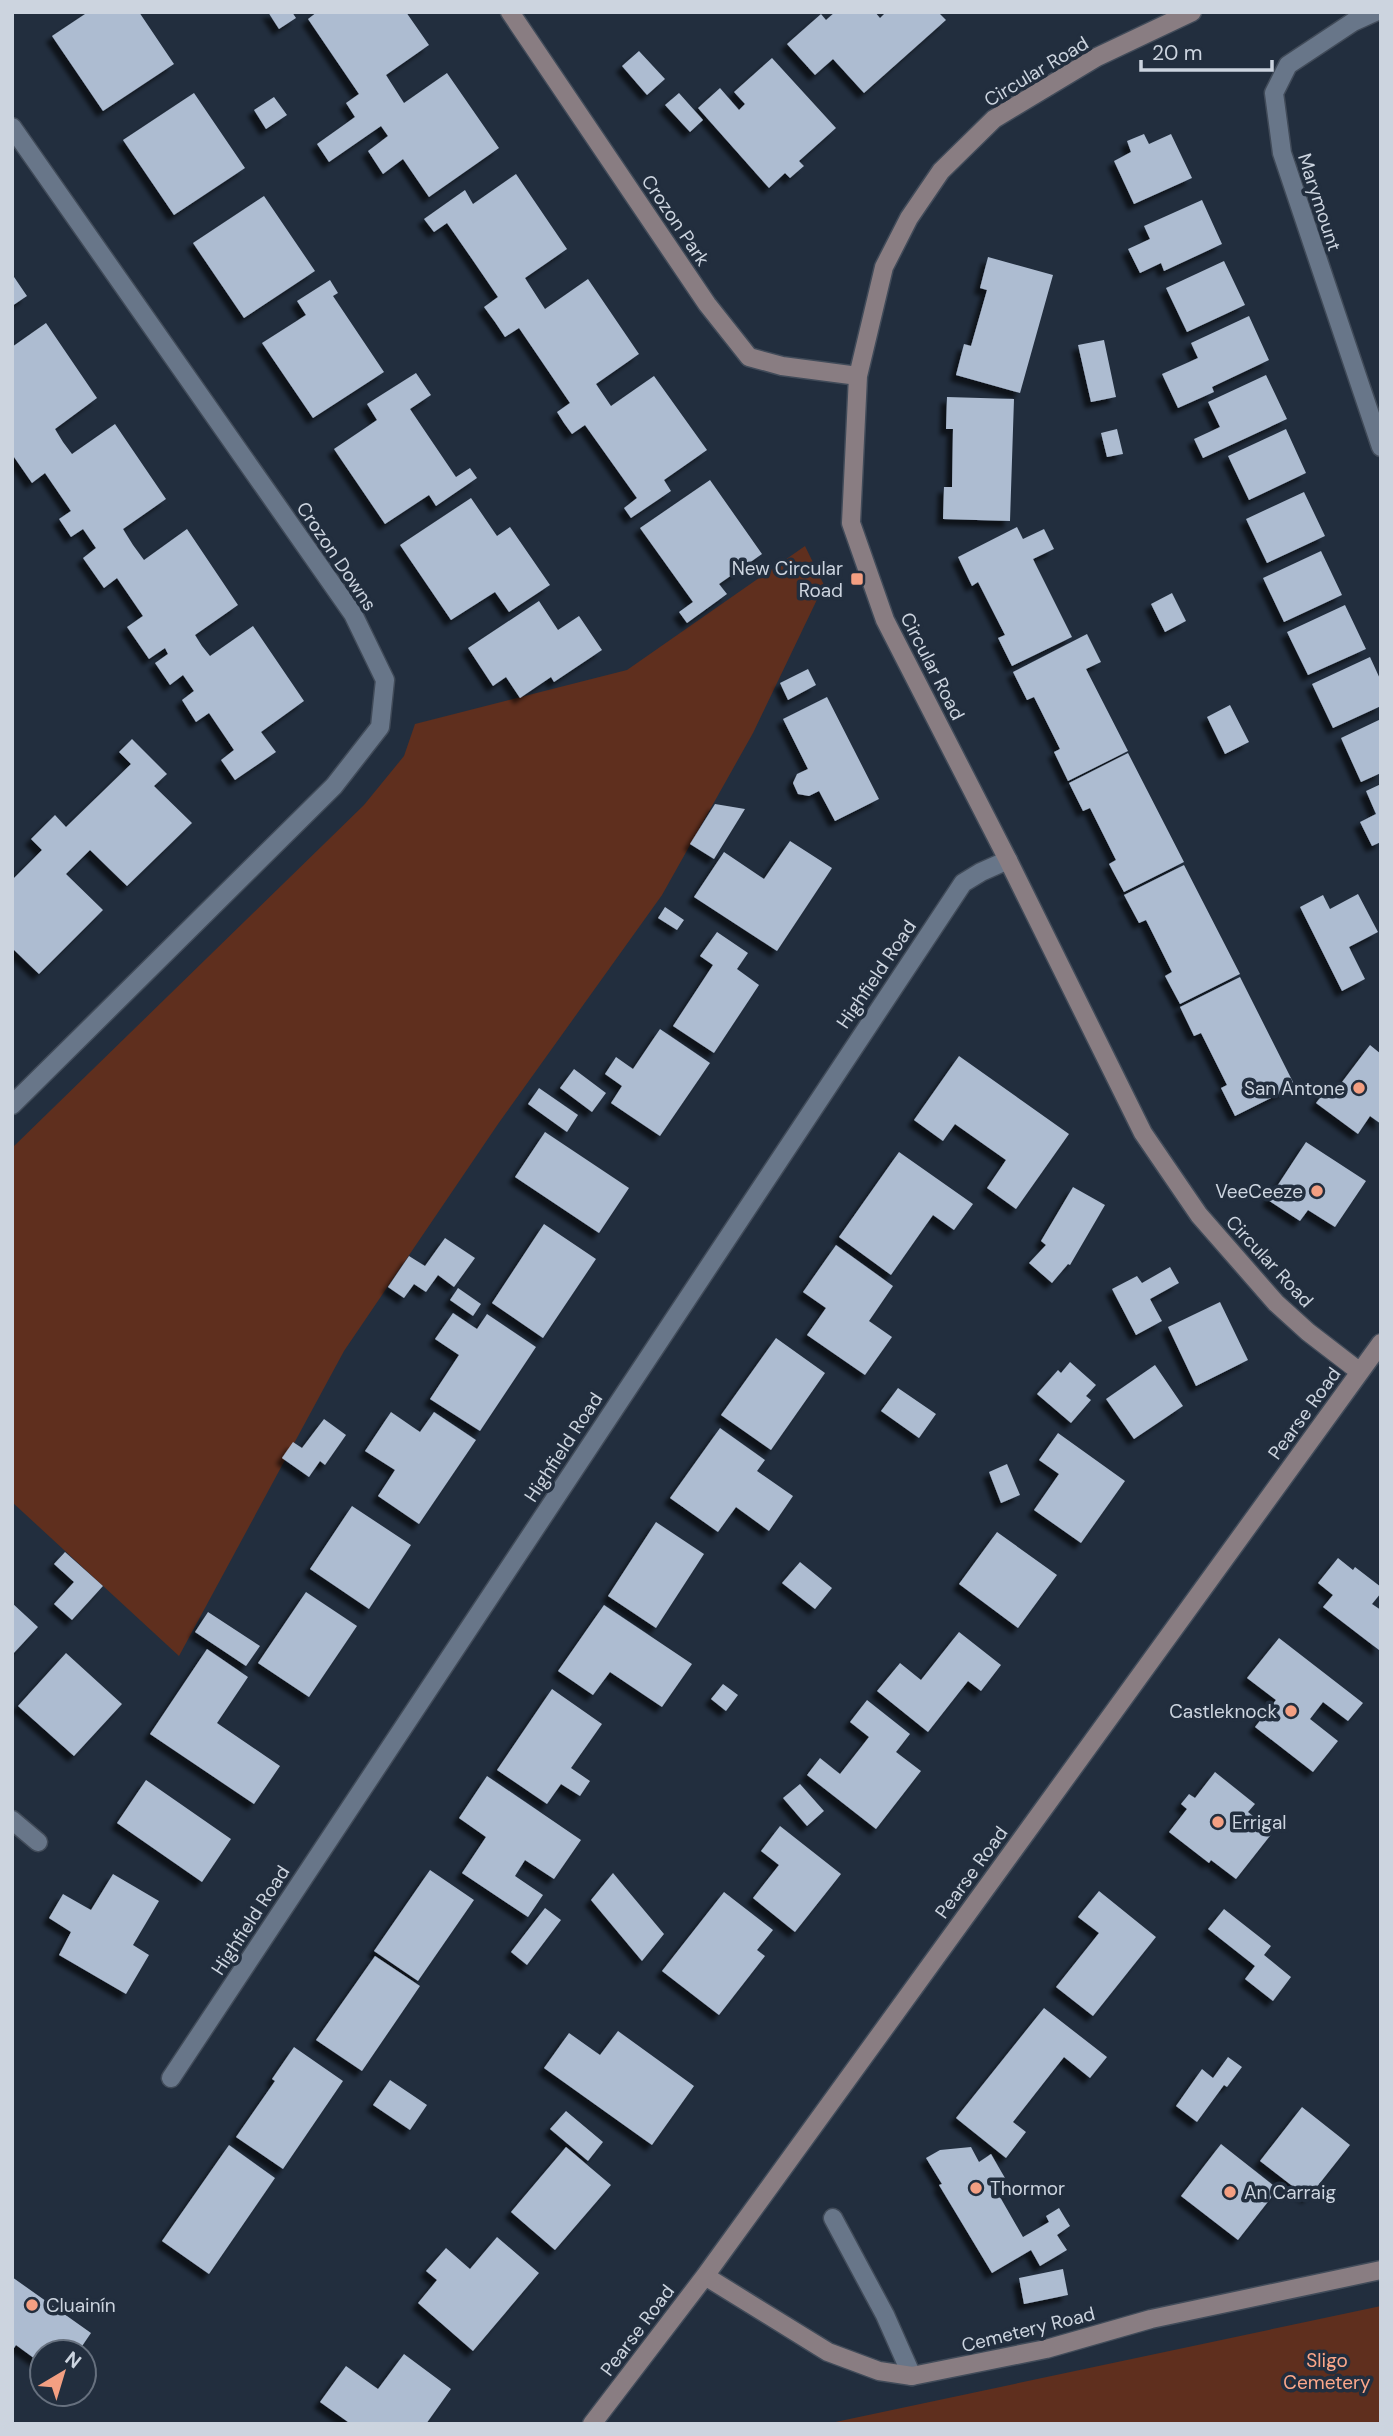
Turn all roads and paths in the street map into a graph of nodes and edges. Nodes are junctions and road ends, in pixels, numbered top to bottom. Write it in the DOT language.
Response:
graph roads {
  1 [pos="510,12"];
  2 [pos="1192,12"];
  3 [pos="1376,12"];
  4 [pos="12,127"];
  5 [pos="858,376"];
  6 [pos="1381,447"];
  7 [pos="1009,860"];
  8 [pos="12,1105"];
  9 [pos="1381,1343"];
  10 [pos="1360,1372"];
  11 [pos="12,1820"];
  12 [pos="38,1842"];
  13 [pos="171,2078"];
  14 [pos="834,2218"];
  15 [pos="1381,2270"];
  16 [pos="705,2276"];
  17 [pos="912,2376"];
  18 [pos="592,2424"];
  1 -- 5 [label="street, Crozon Park"];
  2 -- 5 [label="street, Circular Road"];
  3 -- 6 [label="street, Marymount"];
  4 -- 8 [label="street, Crozon Downs"];
  5 -- 7 [label="street, Circular Road"];
  7 -- 10 [label="street, Circular Road"];
  7 -- 13 [label="street, Highfield Road"];
  9 -- 10 [label="street, Pearse Road"];
  10 -- 16 [label="street, Pearse Road"];
  11 -- 12 [label="street"];
  14 -- 17 [label="street"];
  15 -- 17 [label="street, Cemetery Road"];
  16 -- 17 [label="street, Cemetery Road"];
  16 -- 18 [label="street, Pearse Road"];
}
